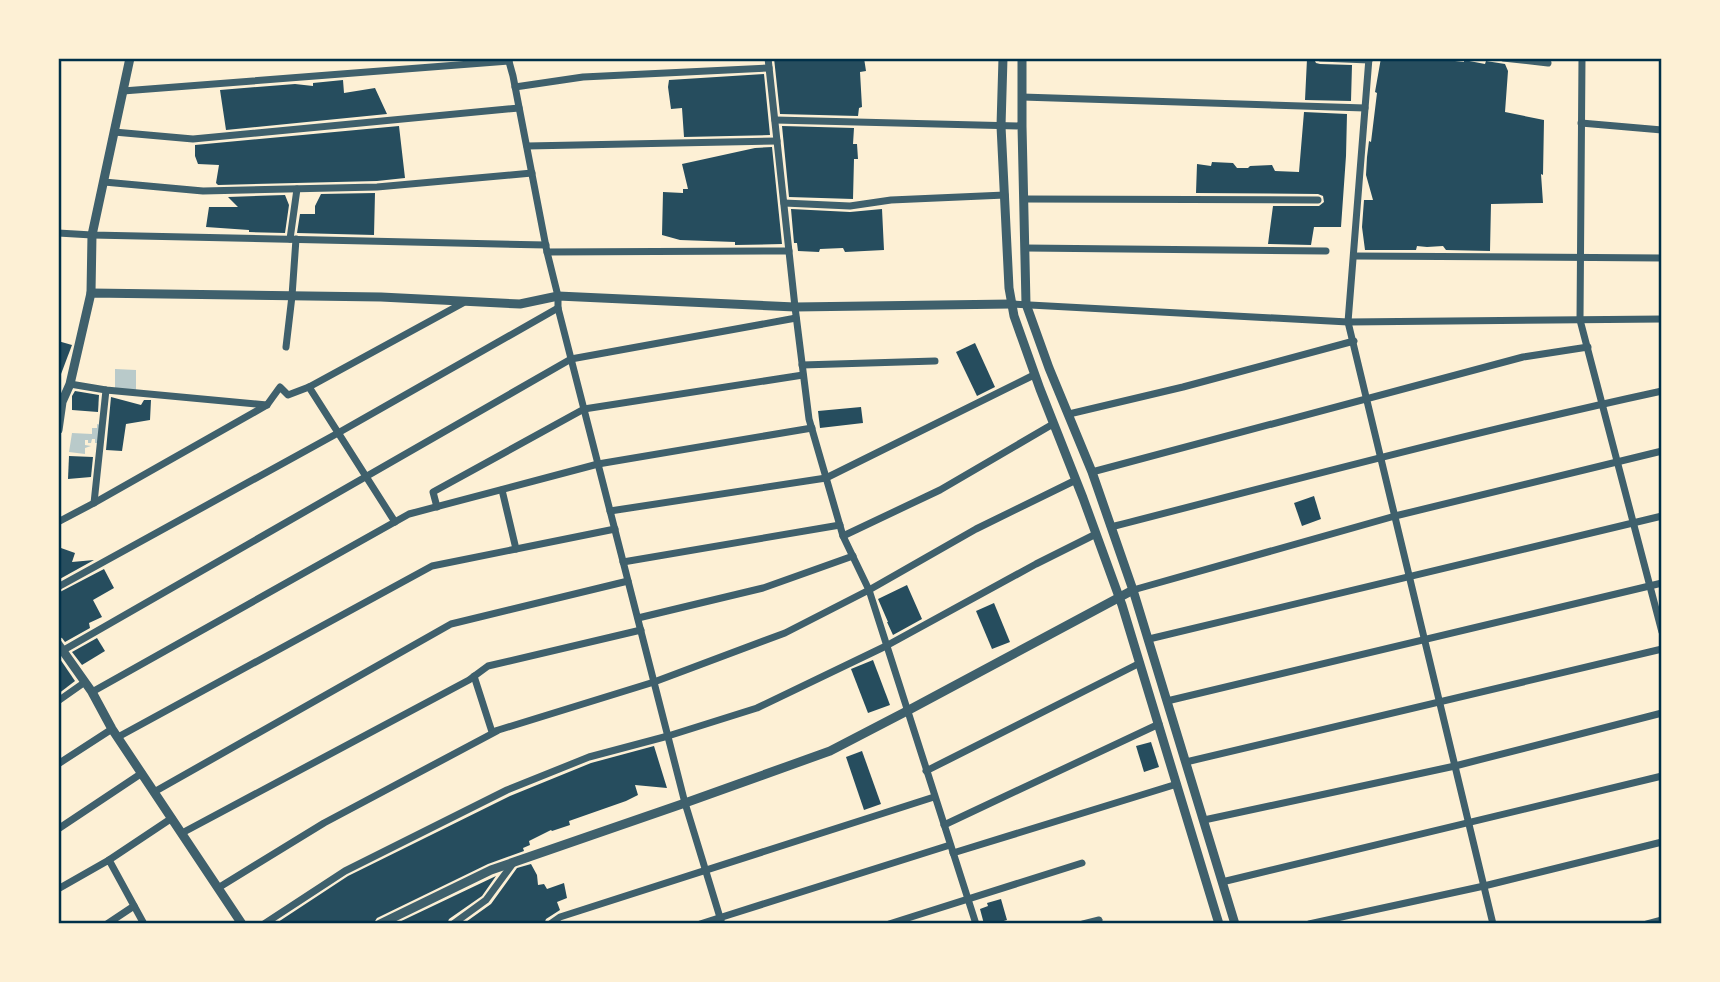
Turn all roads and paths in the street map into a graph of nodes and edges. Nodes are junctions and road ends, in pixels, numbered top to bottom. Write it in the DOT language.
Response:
graph roads {
  1 [pos="130,58"];
  2 [pos="768,58"];
  3 [pos="1003,58"];
  4 [pos="1023,58"];
  5 [pos="1320,58"];
  6 [pos="1503,58"];
  7 [pos="1582,58"];
  8 [pos="508,59"];
  9 [pos="1369,59"];
  10 [pos="1548,63"];
  11 [pos="769,68"];
  12 [pos="515,87"];
  13 [pos="123,91"];
  14 [pos="1022,97"];
  15 [pos="519,108"];
  16 [pos="1365,108"];
  17 [pos="775,120"];
  18 [pos="1581,123"];
  19 [pos="1001,125"];
  20 [pos="1022,126"];
  21 [pos="1662,130"];
  22 [pos="114,132"];
  23 [pos="777,141"];
  24 [pos="527,146"];
  25 [pos="532,173"];
  26 [pos="104,182"];
  27 [pos="297,189"];
  28 [pos="1005,195"];
  29 [pos="1025,200"];
  30 [pos="1318,200"];
  31 [pos="784,203"];
  32 [pos="58,233"];
  33 [pos="92,235"];
  34 [pos="293,239"];
  35 [pos="1026,248"];
  36 [pos="547,249"];
  37 [pos="789,251"];
  38 [pos="1326,251"];
  39 [pos="1354,256"];
  40 [pos="1581,258"];
  41 [pos="1662,258"];
  42 [pos="91,293"];
  43 [pos="292,296"];
  44 [pos="558,296"];
  45 [pos="463,303"];
  46 [pos="1011,304"];
  47 [pos="1027,304"];
  48 [pos="795,307"];
  49 [pos="558,309"];
  50 [pos="796,318"];
  51 [pos="1662,319"];
  52 [pos="1580,320"];
  53 [pos="1348,322"];
  54 [pos="1354,341"];
  55 [pos="286,347"];
  56 [pos="1588,347"];
  57 [pos="571,359"];
  58 [pos="935,361"];
  59 [pos="802,365"];
  60 [pos="803,375"];
  61 [pos="1034,375"];
  62 [pos="70,384"];
  63 [pos="309,387"];
  64 [pos="106,390"];
  65 [pos="1662,391"];
  66 [pos="1367,399"];
  67 [pos="60,402"];
  68 [pos="1602,404"];
  69 [pos="267,405"];
  70 [pos="584,409"];
  71 [pos="1069,414"];
  72 [pos="1052,424"];
  73 [pos="812,428"];
  74 [pos="58,430"];
  75 [pos="338,433"];
  76 [pos="1662,451"];
  77 [pos="1381,458"];
  78 [pos="1618,462"];
  79 [pos="598,464"];
  80 [pos="1092,472"];
  81 [pos="366,477"];
  82 [pos="826,478"];
  83 [pos="1076,480"];
  84 [pos="502,490"];
  85 [pos="94,503"];
  86 [pos="437,507"];
  87 [pos="610,511"];
  88 [pos="1395,516"];
  89 [pos="1662,516"];
  90 [pos="58,522"];
  91 [pos="395,522"];
  92 [pos="1634,523"];
  93 [pos="840,525"];
  94 [pos="1111,527"];
  95 [pos="167,528"];
  96 [pos="615,529"];
  97 [pos="1096,534"];
  98 [pos="843,536"];
  99 [pos="516,549"];
  100 [pos="853,556"];
  101 [pos="624,562"];
  102 [pos="1410,576"];
  103 [pos="628,581"];
  104 [pos="1662,583"];
  105 [pos="1650,586"];
  106 [pos="58,588"];
  107 [pos="869,590"];
  108 [pos="1133,590"];
  109 [pos="1119,597"];
  110 [pos="638,618"];
  111 [pos="641,630"];
  112 [pos="1662,632"];
  113 [pos="1149,639"];
  114 [pos="1425,640"];
  115 [pos="886,646"];
  116 [pos="60,647"];
  117 [pos="1662,649"];
  118 [pos="1140,663"];
  119 [pos="474,676"];
  120 [pos="85,682"];
  121 [pos="654,682"];
  122 [pos="92,692"];
  123 [pos="58,701"];
  124 [pos="1167,701"];
  125 [pos="1440,702"];
  126 [pos="907,711"];
  127 [pos="1662,713"];
  128 [pos="1158,724"];
  129 [pos="497,730"];
  130 [pos="115,733"];
  131 [pos="668,736"];
  132 [pos="1186,762"];
  133 [pos="58,764"];
  134 [pos="1455,766"];
  135 [pos="926,771"];
  136 [pos="142,773"];
  137 [pos="1662,776"];
  138 [pos="1177,784"];
  139 [pos="154,792"];
  140 [pos="934,797"];
  141 [pos="685,803"];
  142 [pos="172,818"];
  143 [pos="1204,820"];
  144 [pos="1469,822"];
  145 [pos="944,825"];
  146 [pos="58,829"];
  147 [pos="182,834"];
  148 [pos="1662,842"];
  149 [pos="951,849"];
  150 [pos="109,860"];
  151 [pos="514,862"];
  152 [pos="1082,863"];
  153 [pos="705,870"];
  154 [pos="1222,882"];
  155 [pos="1484,886"];
  156 [pos="218,888"];
  157 [pos="58,890"];
  158 [pos="968,900"];
  159 [pos="134,906"];
  160 [pos="1099,920"];
  161 [pos="1662,920"];
  162 [pos="721,921"];
  163 [pos="107,924"];
  164 [pos="144,924"];
  165 [pos="242,924"];
  166 [pos="264,924"];
  167 [pos="380,924"];
  168 [pos="453,924"];
  169 [pos="550,924"];
  170 [pos="700,924"];
  171 [pos="889,924"];
  172 [pos="976,924"];
  173 [pos="1083,924"];
  174 [pos="1219,924"];
  175 [pos="1235,924"];
  176 [pos="1309,924"];
  177 [pos="1493,924"];
  178 [pos="1647,924"];
  1 -- 13 [label="street"];
  2 -- 11 [label="street"];
  3 -- 19 [label="street"];
  4 -- 14 [label="street"];
  5 -- 9 [label="street"];
  6 -- 10 [label="street"];
  7 -- 18 [label="street"];
  8 -- 12 [label="street"];
  8 -- 13 [label="street"];
  9 -- 16 [label="street"];
  11 -- 12 [label="street"];
  11 -- 17 [label="street"];
  12 -- 15 [label="street"];
  13 -- 22 [label="street"];
  14 -- 16 [label="street"];
  14 -- 20 [label="street"];
  15 -- 22 [label="street"];
  15 -- 24 [label="street"];
  16 -- 39 [label="street"];
  17 -- 19 [label="street"];
  17 -- 23 [label="street"];
  18 -- 21 [label="street"];
  18 -- 40 [label="street"];
  19 -- 20 [label="street"];
  19 -- 28 [label="street"];
  20 -- 29 [label="street"];
  22 -- 26 [label="street"];
  23 -- 24 [label="street"];
  23 -- 31 [label="street"];
  24 -- 25 [label="street"];
  25 -- 27 [label="street"];
  25 -- 36 [label="street"];
  26 -- 27 [label="street"];
  26 -- 33 [label="street"];
  27 -- 34 [label="street"];
  28 -- 31 [label="street"];
  28 -- 46 [label="street"];
  29 -- 30 [label="street"];
  29 -- 35 [label="street"];
  31 -- 37 [label="street"];
  32 -- 33 [label="street"];
  33 -- 34 [label="street"];
  33 -- 42 [label="street"];
  34 -- 36 [label="street"];
  34 -- 43 [label="street"];
  35 -- 38 [label="street"];
  35 -- 47 [label="street"];
  36 -- 37 [label="street"];
  36 -- 44 [label="street"];
  37 -- 48 [label="street"];
  39 -- 40 [label="street"];
  39 -- 53 [label="street"];
  40 -- 41 [label="street"];
  40 -- 52 [label="street"];
  42 -- 43 [label="street"];
  42 -- 62 [label="street"];
  43 -- 45 [label="street"];
  43 -- 55 [label="street"];
  44 -- 45 [label="street"];
  44 -- 48 [label="street"];
  44 -- 49 [label="street"];
  45 -- 63 [label="street"];
  46 -- 47 [label="street"];
  46 -- 48 [label="street"];
  46 -- 61 [label="street"];
  47 -- 53 [label="street"];
  47 -- 71 [label="street"];
  48 -- 50 [label="street"];
  49 -- 57 [label="street"];
  49 -- 75 [label="street"];
  50 -- 57 [label="street"];
  50 -- 59 [label="street"];
  51 -- 52 [label="street"];
  52 -- 53 [label="street"];
  52 -- 56 [label="street"];
  53 -- 54 [label="street"];
  54 -- 66 [label="street"];
  54 -- 71 [label="street"];
  56 -- 66 [label="street"];
  56 -- 68 [label="street"];
  57 -- 70 [label="street"];
  57 -- 81 [label="street"];
  58 -- 59 [label="street"];
  59 -- 60 [label="street"];
  60 -- 70 [label="street"];
  60 -- 73 [label="street"];
  61 -- 72 [label="street"];
  61 -- 82 [label="street"];
  62 -- 64 [label="street"];
  62 -- 67 [label="street"];
  63 -- 69 [label="street"];
  63 -- 75 [label="street"];
  64 -- 69 [label="street"];
  64 -- 85 [label="street"];
  65 -- 68 [label="street"];
  66 -- 77 [label="street"];
  66 -- 80 [label="street"];
  67 -- 74 [label="street"];
  68 -- 77 [label="street"];
  68 -- 78 [label="street"];
  69 -- 85 [label="street"];
  70 -- 79 [label="street"];
  70 -- 86 [label="street"];
  71 -- 80 [label="street"];
  72 -- 83 [label="street"];
  72 -- 98 [label="street"];
  73 -- 79 [label="street"];
  73 -- 82 [label="street"];
  75 -- 81 [label="street"];
  75 -- 106 [label="street"];
  76 -- 78 [label="street"];
  77 -- 88 [label="street"];
  77 -- 94 [label="street"];
  78 -- 88 [label="street"];
  78 -- 92 [label="street"];
  79 -- 84 [label="street"];
  79 -- 87 [label="street"];
  80 -- 94 [label="street"];
  81 -- 91 [label="street"];
  81 -- 116 [label="street"];
  82 -- 87 [label="street"];
  82 -- 93 [label="street"];
  83 -- 97 [label="street"];
  83 -- 107 [label="street"];
  84 -- 86 [label="street"];
  84 -- 99 [label="street"];
  85 -- 90 [label="street"];
  86 -- 91 [label="street"];
  87 -- 96 [label="street"];
  88 -- 102 [label="street"];
  88 -- 108 [label="street"];
  89 -- 92 [label="street"];
  91 -- 122 [label="street"];
  92 -- 102 [label="street"];
  92 -- 105 [label="street"];
  93 -- 98 [label="street"];
  93 -- 101 [label="street"];
  94 -- 108 [label="street"];
  95 -- 106 [label="street"];
  96 -- 99 [label="street"];
  96 -- 101 [label="street"];
  97 -- 109 [label="street"];
  97 -- 115 [label="street"];
  98 -- 100 [label="street"];
  99 -- 130 [label="street"];
  100 -- 107 [label="street"];
  100 -- 110 [label="street"];
  101 -- 103 [label="street"];
  102 -- 113 [label="street"];
  102 -- 114 [label="street"];
  103 -- 110 [label="street"];
  103 -- 139 [label="street"];
  104 -- 105 [label="street"];
  105 -- 112 [label="street"];
  105 -- 114 [label="street"];
  107 -- 115 [label="street"];
  107 -- 121 [label="street"];
  108 -- 109 [label="street"];
  108 -- 113 [label="street"];
  109 -- 118 [label="street"];
  109 -- 126 [label="street"];
  110 -- 111 [label="street"];
  111 -- 119 [label="street"];
  111 -- 121 [label="street"];
  113 -- 124 [label="street"];
  114 -- 124 [label="street"];
  114 -- 125 [label="street"];
  115 -- 126 [label="street"];
  115 -- 131 [label="street"];
  116 -- 120 [label="street"];
  117 -- 125 [label="street"];
  118 -- 128 [label="street"];
  118 -- 135 [label="street"];
  119 -- 129 [label="street"];
  119 -- 147 [label="street"];
  120 -- 122 [label="street"];
  120 -- 123 [label="street"];
  121 -- 129 [label="street"];
  121 -- 131 [label="street"];
  122 -- 130 [label="street"];
  124 -- 132 [label="street"];
  125 -- 132 [label="street"];
  125 -- 134 [label="street"];
  126 -- 135 [label="street"];
  126 -- 141 [label="street"];
  127 -- 134 [label="street"];
  128 -- 138 [label="street"];
  128 -- 145 [label="street"];
  129 -- 156 [label="street"];
  130 -- 133 [label="street"];
  130 -- 136 [label="street"];
  131 -- 141 [label="street"];
  131 -- 166 [label="street"];
  132 -- 143 [label="street"];
  134 -- 143 [label="street"];
  134 -- 144 [label="street"];
  135 -- 140 [label="street"];
  136 -- 139 [label="street"];
  136 -- 146 [label="street"];
  137 -- 144 [label="street"];
  138 -- 149 [label="street"];
  138 -- 174 [label="street"];
  139 -- 142 [label="street"];
  140 -- 145 [label="street"];
  140 -- 153 [label="street"];
  141 -- 151 [label="street"];
  141 -- 153 [label="street"];
  142 -- 147 [label="street"];
  142 -- 150 [label="street"];
  143 -- 154 [label="street"];
  144 -- 154 [label="street"];
  144 -- 155 [label="street"];
  145 -- 149 [label="street"];
  147 -- 156 [label="street"];
  148 -- 155 [label="street"];
  149 -- 158 [label="street"];
  149 -- 162 [label="street"];
  150 -- 157 [label="street"];
  150 -- 159 [label="street"];
  151 -- 167 [label="street"];
  151 -- 168 [label="street"];
  152 -- 158 [label="street"];
  153 -- 162 [label="street"];
  153 -- 169 [label="street"];
  154 -- 175 [label="street"];
  155 -- 176 [label="street"];
  155 -- 177 [label="street"];
  156 -- 165 [label="street"];
  158 -- 171 [label="street"];
  158 -- 172 [label="street"];
  159 -- 163 [label="street"];
  159 -- 164 [label="street"];
  160 -- 173 [label="street"];
  161 -- 178 [label="street"];
  162 -- 170 [label="street"];
}
